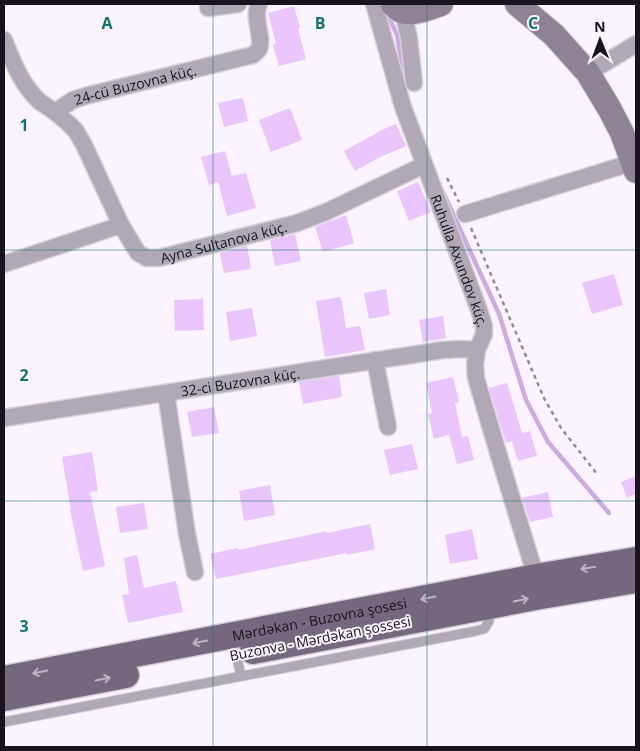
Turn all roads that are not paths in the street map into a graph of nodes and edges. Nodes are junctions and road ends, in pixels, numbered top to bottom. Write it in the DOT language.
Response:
graph roads {
  1 [pos="238,4"];
  2 [pos="253,4"];
  3 [pos="374,4"];
  4 [pos="441,4"];
  5 [pos="517,4"];
  6 [pos="208,8"];
  7 [pos="398,8"];
  8 [pos="4,40"];
  9 [pos="636,44"];
  10 [pos="588,73"];
  11 [pos="414,83"];
  12 [pos="55,112"];
  13 [pos="424,165"];
  14 [pos="635,166"];
  15 [pos="465,214"];
  16 [pos="121,225"];
  17 [pos="4,264"];
  18 [pos="477,350"];
  19 [pos="375,360"];
  20 [pos="166,393"];
  21 [pos="4,418"];
  22 [pos="388,427"];
  23 [pos="636,560"];
  24 [pos="195,572"];
  25 [pos="536,577"];
  26 [pos="636,580"];
  27 [pos="238,665"];
  28 [pos="4,679"];
  29 [pos="4,698"];
  30 [pos="4,722"];
  1 -- 6 [label="street"];
  2 -- 12 [label="street, 24-cü Buzovna küç."];
  3 -- 13 [label="street, Ruhulla Axundov küç."];
  4 -- 7 [label="street"];
  5 -- 10 [label="street"];
  7 -- 11 [label="street"];
  8 -- 12 [label="street"];
  9 -- 10 [label="street"];
  10 -- 14 [label="street"];
  12 -- 16 [label="street, Ayna Sultanova küç."];
  13 -- 16 [label="street, Ayna Sultanova küç."];
  13 -- 18 [label="street, Ruhulla Axundov küç."];
  14 -- 15 [label="street"];
  16 -- 17 [label="street"];
  18 -- 19 [label="street, 32-ci Buzovna küç."];
  18 -- 25 [label="street, Ruhulla Axundov küç."];
  19 -- 20 [label="street, 32-ci Buzovna küç."];
  19 -- 22 [label="street"];
  20 -- 21 [label="street, 32-ci Buzovna küç."];
  20 -- 24 [label="street"];
  23 -- 25 [label="main road, Mərdəkan - Buzovna şosesi, one-way"];
  25 -- 28 [label="main road, Mərdəkan - Buzovna şosesi, one-way"];
  27 -- 26 [label="main road, Buzonva - Mərdəkan şossesi, one-way"];
  29 -- 27 [label="main road, Buzonva - Mərdəkan şossesi, one-way"];
  27 -- 30 [label="lane"];
}
